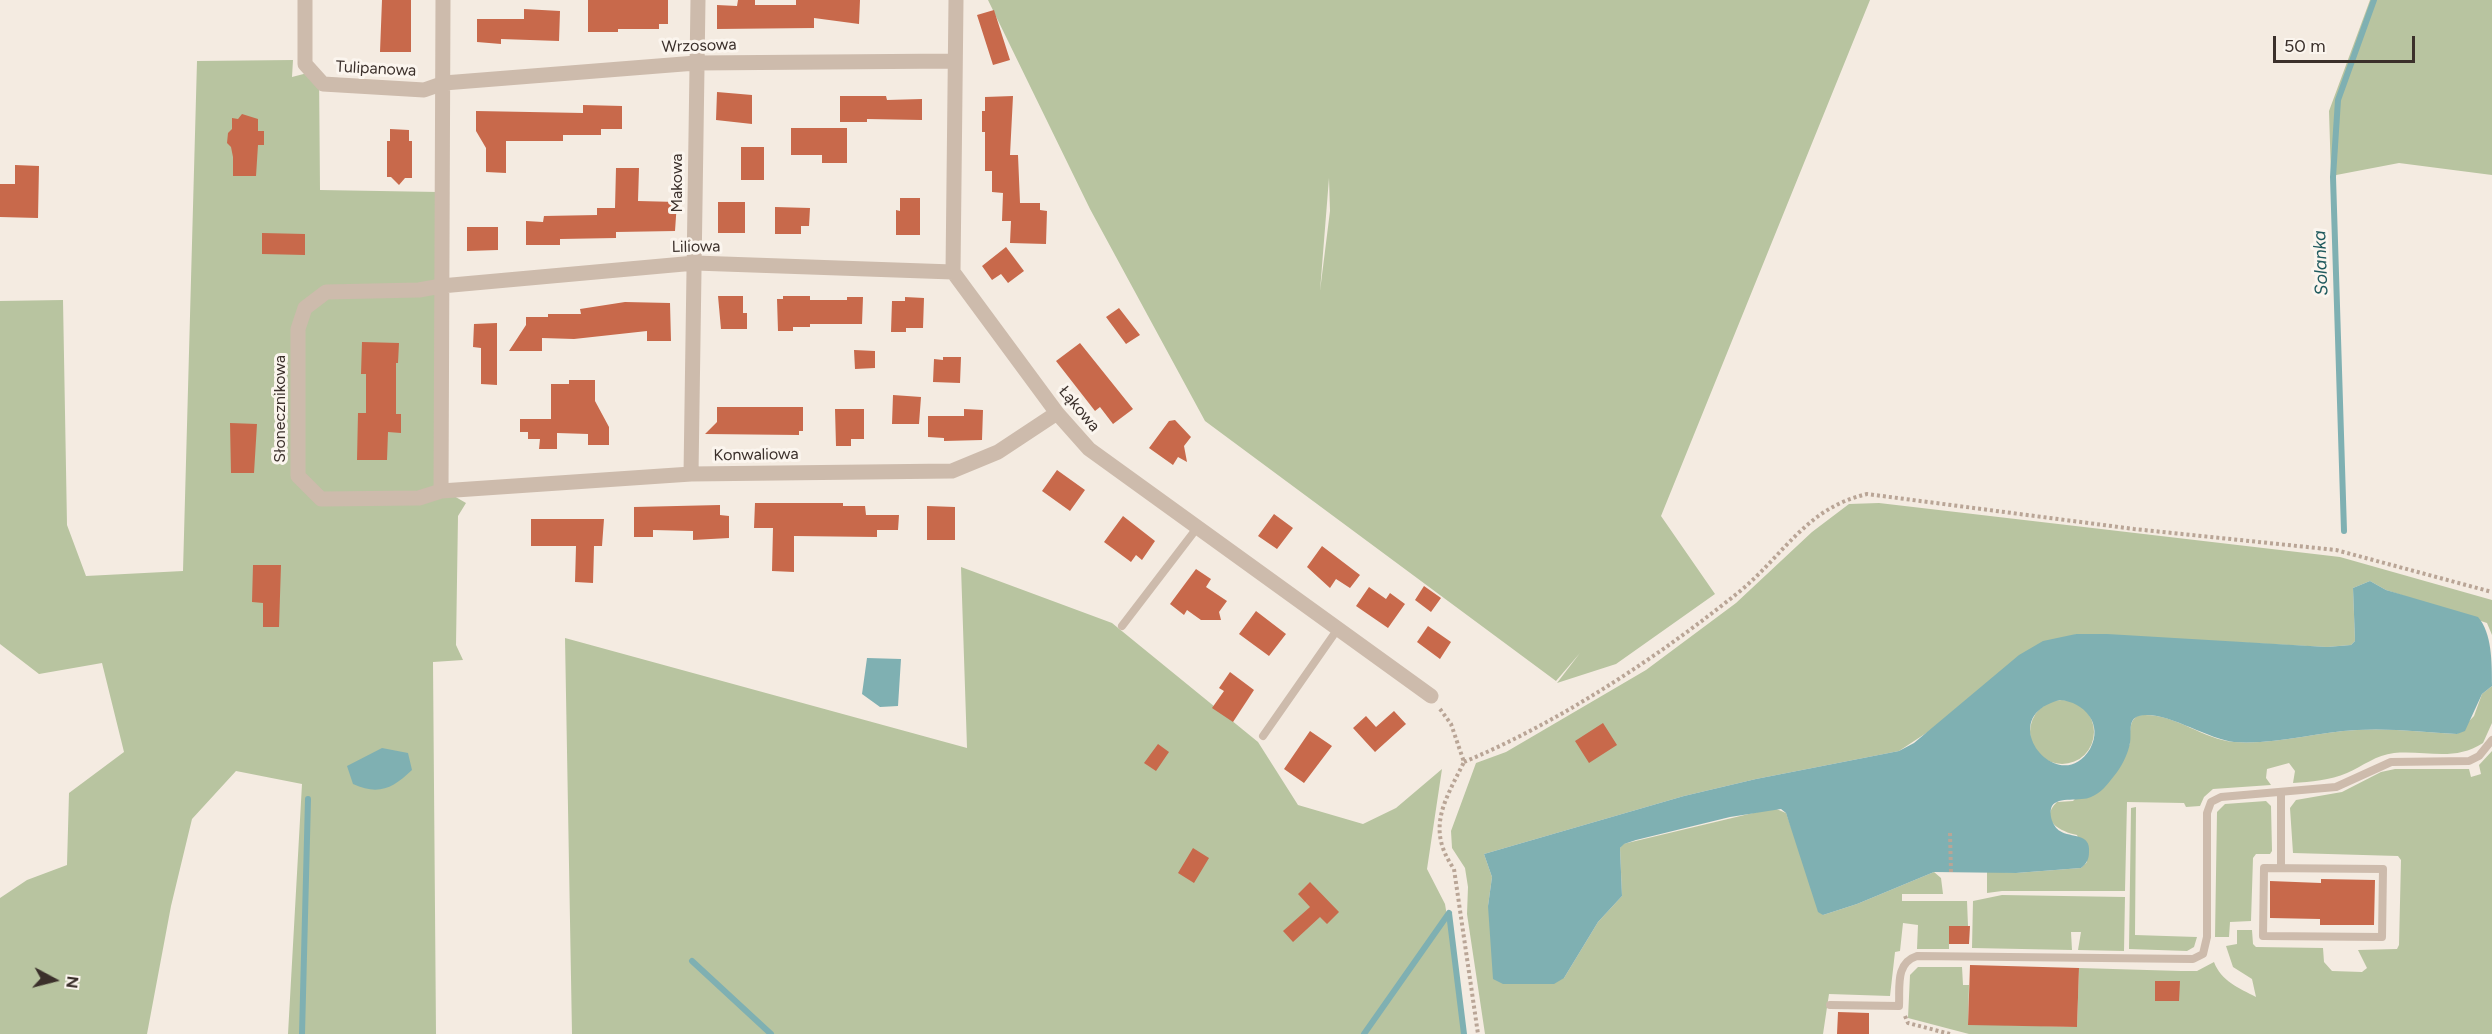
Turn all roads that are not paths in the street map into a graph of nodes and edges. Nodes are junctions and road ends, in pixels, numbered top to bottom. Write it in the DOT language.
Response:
graph roads {
  1 [pos="305,0"];
  2 [pos="443,0"];
  3 [pos="698,0"];
  4 [pos="956,0"];
  5 [pos="955,61"];
  6 [pos="696,63"];
  7 [pos="444,83"];
  8 [pos="695,263"];
  9 [pos="953,272"];
  10 [pos="441,286"];
  11 [pos="1058,413"];
  12 [pos="691,474"];
  13 [pos="441,491"];
  14 [pos="1197,528"];
  15 [pos="1122,626"];
  16 [pos="1337,630"];
  17 [pos="1431,696"];
  18 [pos="1263,736"];
  19 [pos="2492,740"];
  20 [pos="2281,793"];
  21 [pos="2281,868"];
  22 [pos="1830,1005"];
  1 -- 7 [label="street, Tulipanowa"];
  2 -- 7 [label="street"];
  3 -- 6 [label="street, Makowa"];
  4 -- 5 [label="street"];
  5 -- 6 [label="street, Wrzosowa"];
  5 -- 9 [label="street"];
  6 -- 7 [label="street, Wrzosowa"];
  6 -- 8 [label="street, Makowa"];
  7 -- 10 [label="street"];
  8 -- 9 [label="street, Liliowa"];
  8 -- 10 [label="street, Liliowa"];
  8 -- 12 [label="street, Makowa"];
  9 -- 11 [label="street, Łąkowa"];
  10 -- 13 [label="street"];
  10 -- 13 [label="street, Słonecznikowa"];
  11 -- 12 [label="street, Konwaliowa"];
  11 -- 14 [label="street, Łąkowa"];
  12 -- 13 [label="street, Konwaliowa"];
  14 -- 15 [label="lane"];
  14 -- 16 [label="street, Łąkowa"];
  16 -- 17 [label="street, Łąkowa"];
  16 -- 18 [label="lane"];
  19 -- 20 [label="lane"];
  20 -- 21 [label="lane"];
  20 -- 22 [label="lane"];
  21 -- 21 [label="lane"];
}
